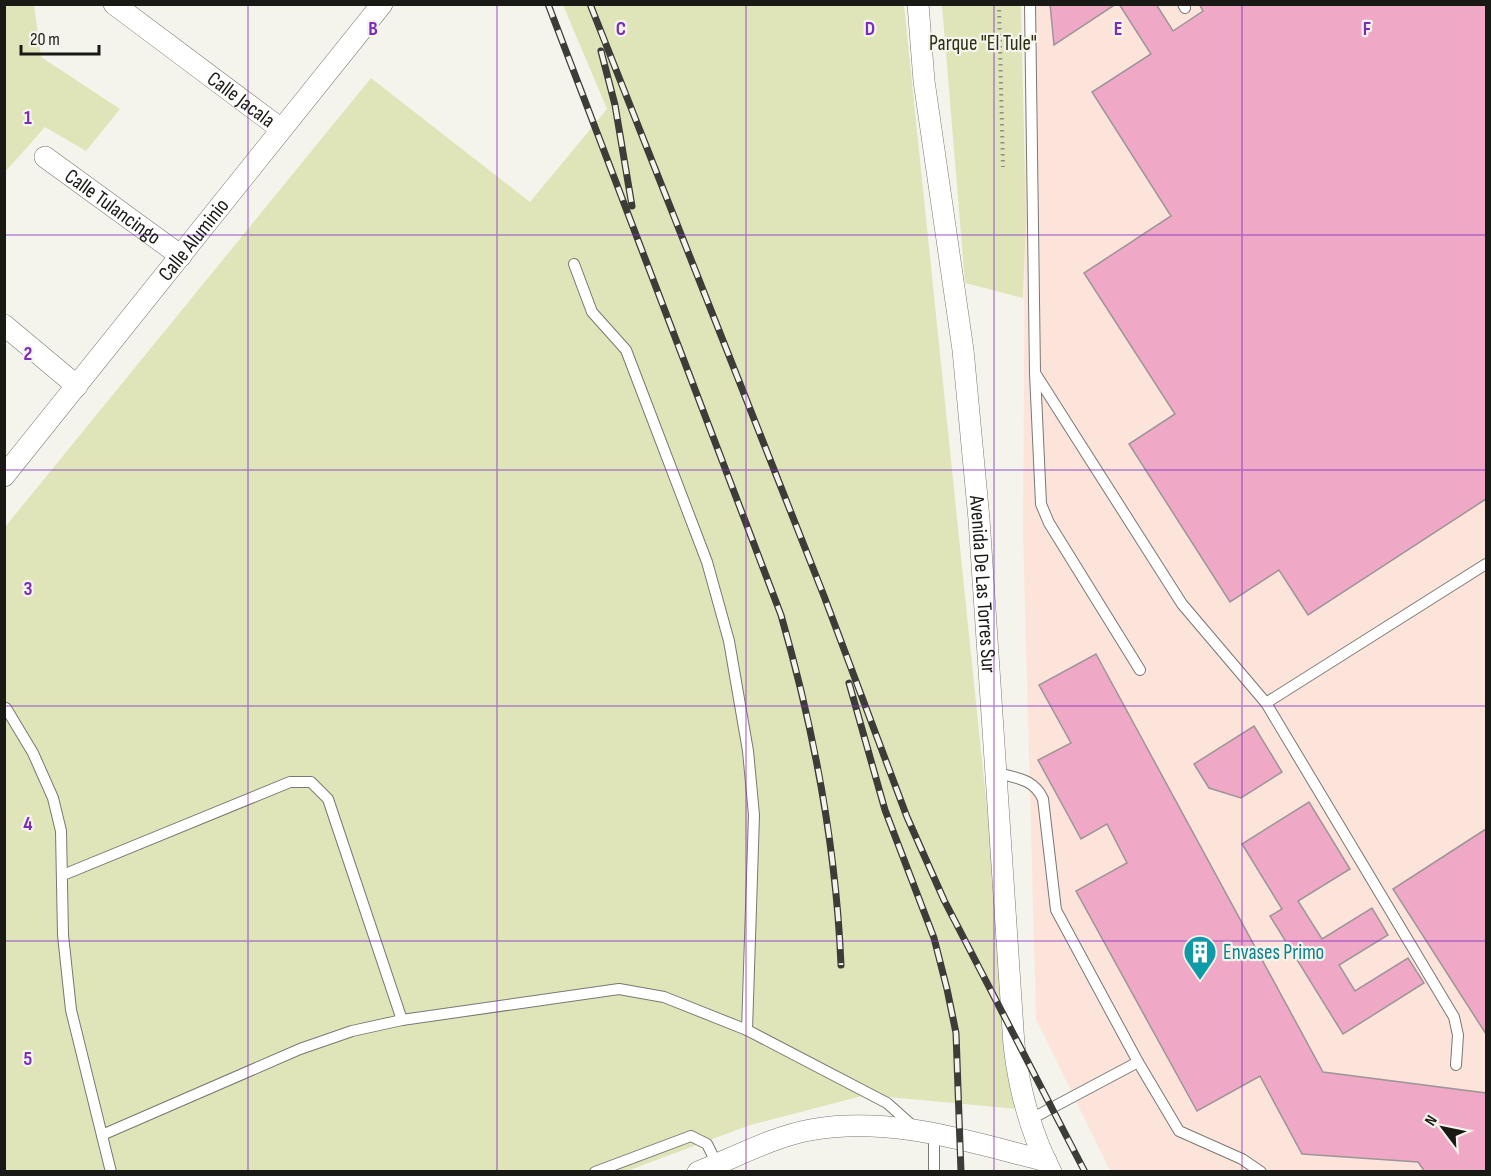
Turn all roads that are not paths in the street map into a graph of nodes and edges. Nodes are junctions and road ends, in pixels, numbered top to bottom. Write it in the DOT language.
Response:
graph roads {
  1 [pos="114,4"];
  2 [pos="382,4"];
  3 [pos="918,4"];
  4 [pos="1030,4"];
  5 [pos="281,129"];
  6 [pos="45,157"];
  7 [pos="181,256"];
  8 [pos="574,264"];
  9 [pos="4,326"];
  10 [pos="1035,373"];
  11 [pos="77,386"];
  12 [pos="4,476"];
  13 [pos="1486,564"];
  14 [pos="1140,670"];
  15 [pos="1266,703"];
  16 [pos="6,708"];
  17 [pos="997,773"];
  18 [pos="63,875"];
  19 [pos="402,1020"];
  20 [pos="747,1030"];
  21 [pos="1138,1062"];
  22 [pos="1456,1065"];
  23 [pos="1029,1120"];
  24 [pos="926,1131"];
  25 [pos="102,1134"];
  26 [pos="1049,1166"];
  27 [pos="708,1168"];
  28 [pos="111,1172"];
  29 [pos="595,1172"];
  30 [pos="934,1172"];
  31 [pos="1261,1172"];
  1 -- 5 [label="street, Calle Jacala"];
  2 -- 5 [label="street, Calle Aluminio"];
  3 -- 17 [label="street, Avenida De Las Torres Sur"];
  4 -- 10 [label="lane"];
  5 -- 7 [label="street, Calle Aluminio"];
  6 -- 7 [label="street, Calle Tulancingo"];
  7 -- 11 [label="street, Calle Aluminio"];
  8 -- 20 [label="lane"];
  9 -- 11 [label="street"];
  10 -- 14 [label="lane"];
  10 -- 15 [label="lane"];
  11 -- 12 [label="street, Calle Aluminio"];
  13 -- 15 [label="lane"];
  15 -- 22 [label="lane"];
  16 -- 18 [label="lane"];
  17 -- 21 [label="lane"];
  17 -- 23 [label="street, Avenida De Las Torres Sur"];
  18 -- 19 [label="lane"];
  18 -- 25 [label="lane"];
  19 -- 20 [label="lane"];
  19 -- 25 [label="lane"];
  20 -- 24 [label="lane"];
  21 -- 23 [label="lane"];
  21 -- 31 [label="lane"];
  23 -- 26 [label="street, Avenida De Las Torres Sur"];
  24 -- 26 [label="street"];
  24 -- 27 [label="street"];
  24 -- 30 [label="lane"];
  25 -- 28 [label="lane"];
  27 -- 29 [label="lane"];
}
